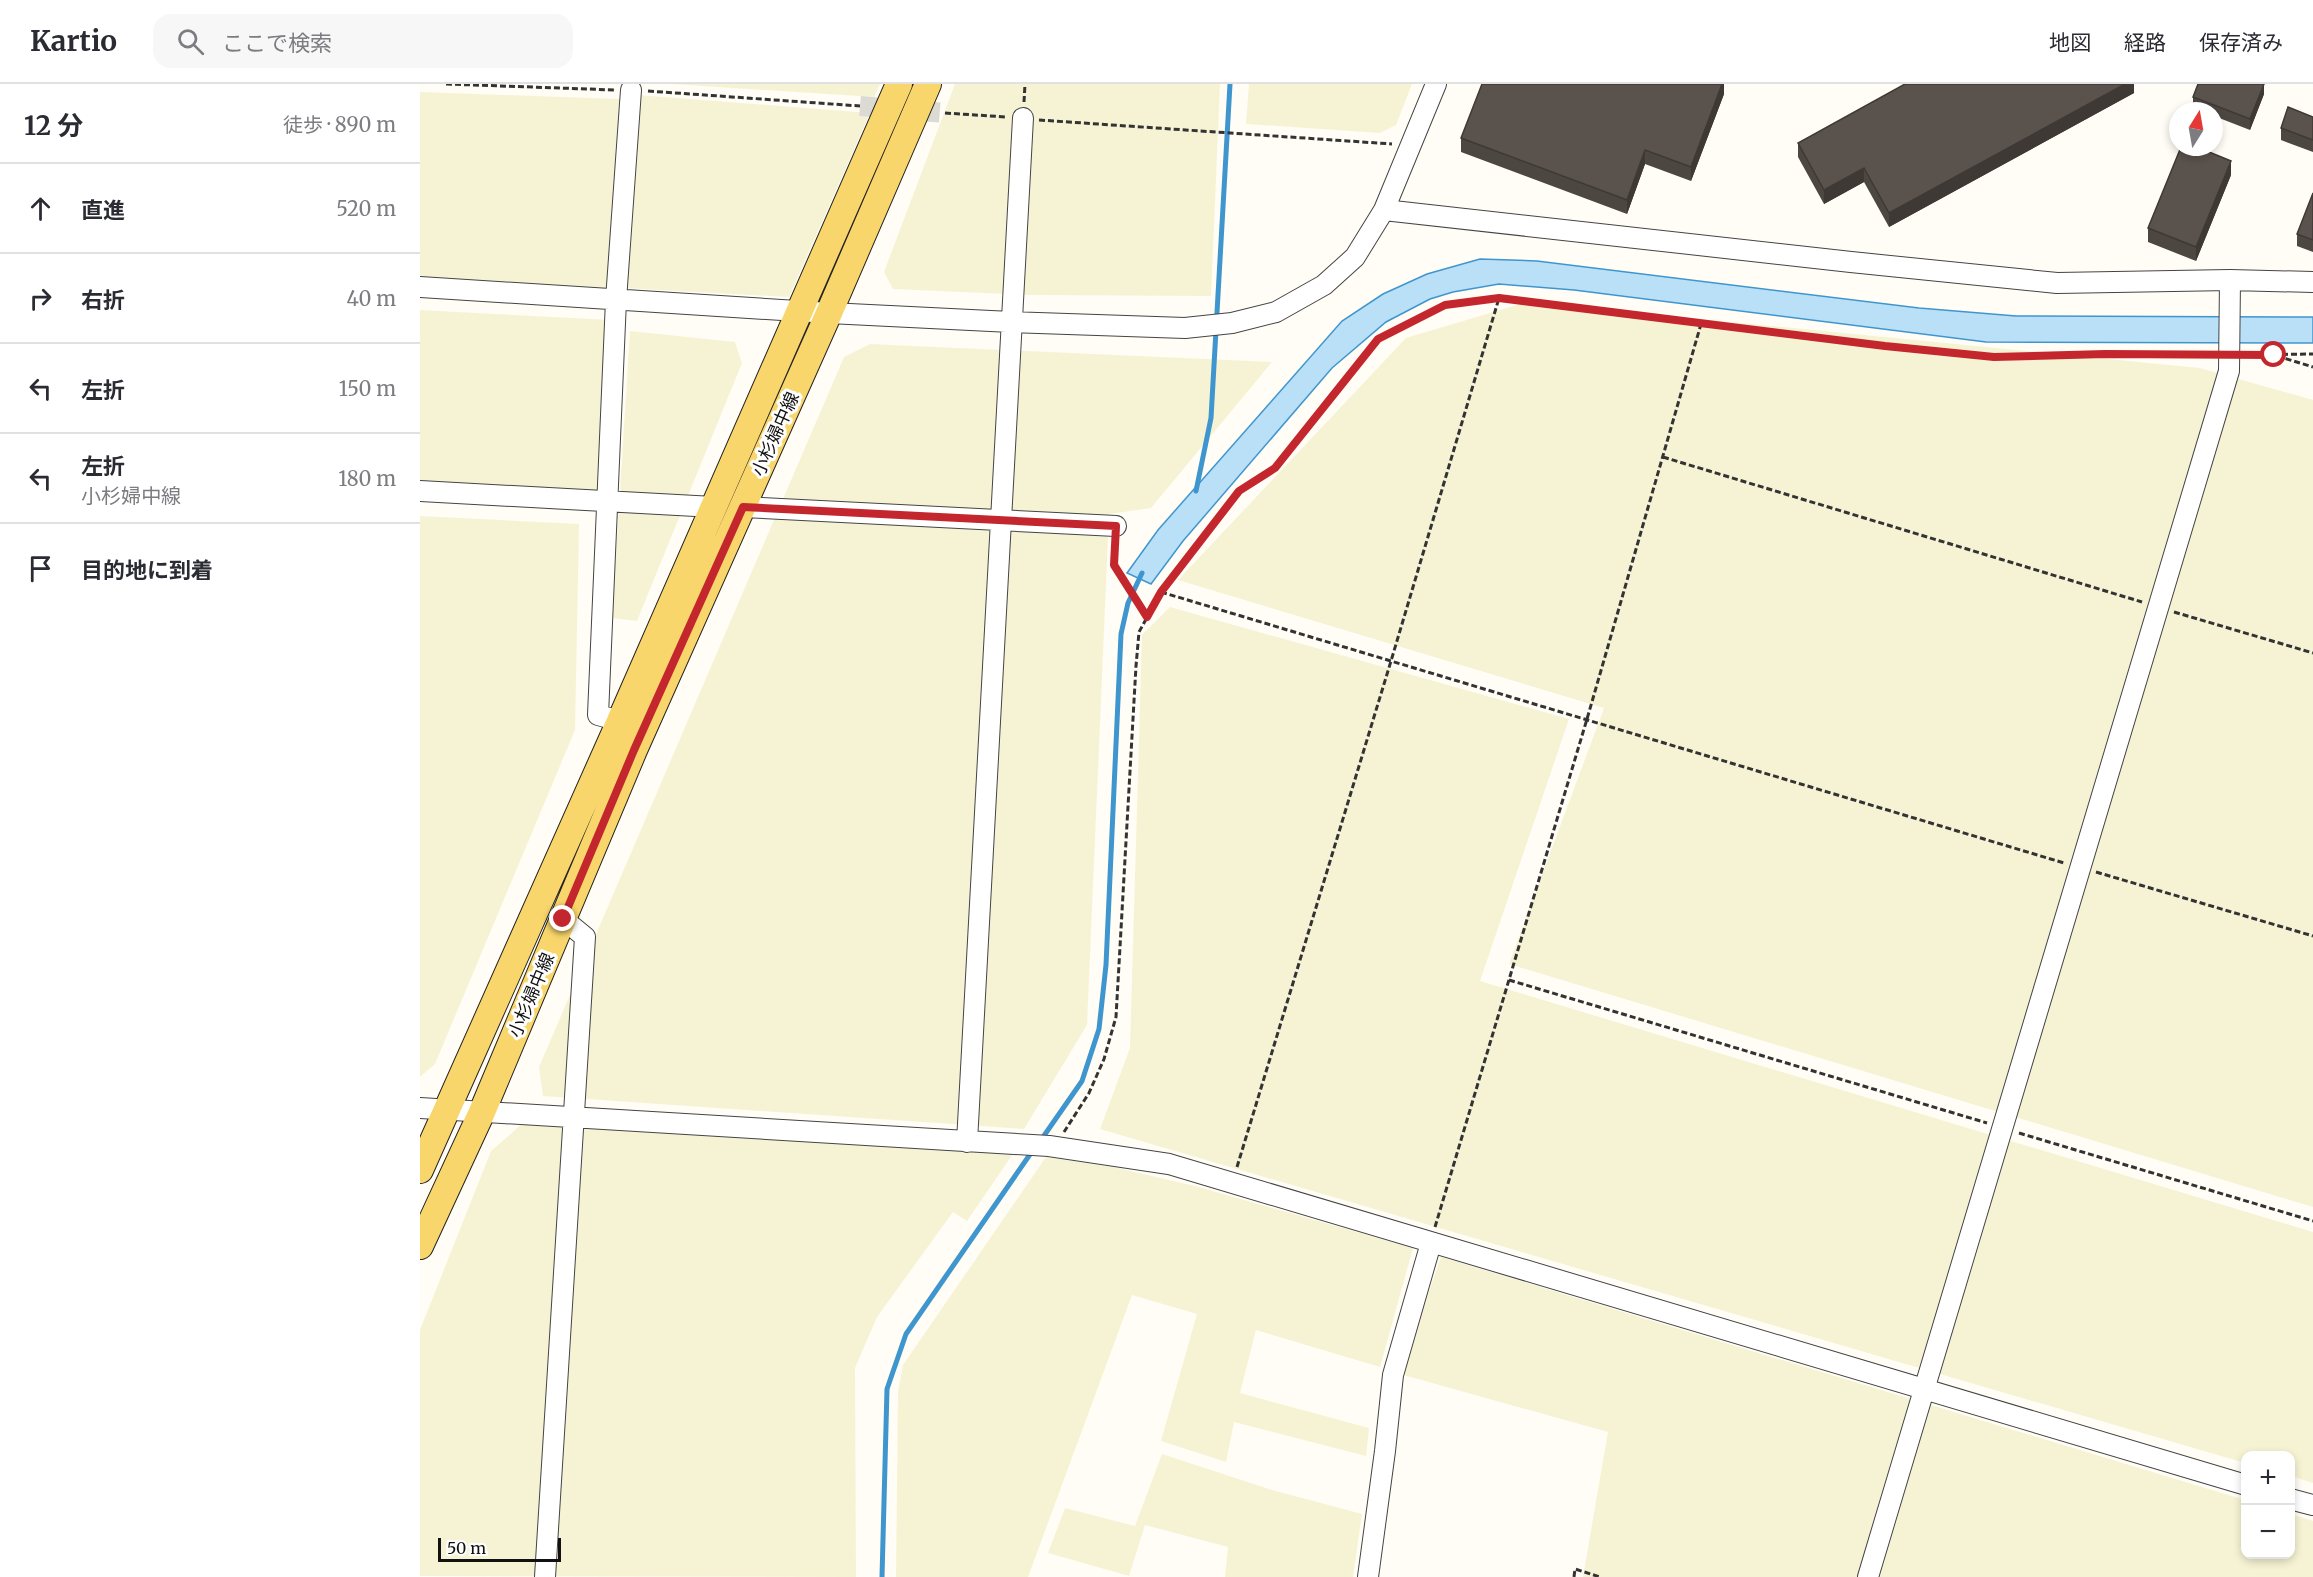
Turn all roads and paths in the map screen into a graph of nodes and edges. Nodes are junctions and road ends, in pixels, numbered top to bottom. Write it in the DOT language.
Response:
graph roads {
  1 [pos="446,84"];
  2 [pos="899,84"];
  3 [pos="928,84"];
  4 [pos="1436,84"];
  5 [pos="631,90"];
  6 [pos="860,106"];
  7 [pos="945,113"];
  8 [pos="1023,118"];
  9 [pos="1412,145"];
  10 [pos="1384,210"];
  11 [pos="2230,280"];
  12 [pos="2313,282"];
  13 [pos="420,287"];
  14 [pos="1499,298"];
  15 [pos="616,300"];
  16 [pos="800,311"];
  17 [pos="829,313"];
  18 [pos="1011,322"];
  19 [pos="1701,324"];
  20 [pos="2229,353"];
  21 [pos="2313,354"];
  22 [pos="2274,355"];
  23 [pos="2313,367"];
  24 [pos="1663,457"];
  25 [pos="420,491"];
  26 [pos="606,501"];
  27 [pos="714,507"];
  28 [pos="743,507"];
  29 [pos="1000,521"];
  30 [pos="1116,526"];
  31 [pos="1161,592"];
  32 [pos="2157,607"];
  33 [pos="1147,617"];
  34 [pos="2313,653"];
  35 [pos="1391,661"];
  36 [pos="1587,719"];
  37 [pos="620,721"];
  38 [pos="2080,867"];
  39 [pos="563,919"];
  40 [pos="2313,936"];
  41 [pos="1509,980"];
  42 [pos="420,1108"];
  43 [pos="446,1110"];
  44 [pos="482,1112"];
  45 [pos="573,1119"];
  46 [pos="2002,1128"];
  47 [pos="967,1142"];
  48 [pos="1052,1147"];
  49 [pos="420,1170"];
  50 [pos="1232,1183"];
  51 [pos="2313,1221"];
  52 [pos="1431,1243"];
  53 [pos="420,1246"];
  54 [pos="1923,1388"];
  55 [pos="2241,1483"];
  56 [pos="2295,1500"];
  57 [pos="2313,1505"];
  58 [pos="545,1577"];
  59 [pos="1368,1577"];
  60 [pos="1574,1577"];
  61 [pos="1600,1577"];
  62 [pos="1868,1577"];
  1 -- 5 [label="path"];
  2 -- 16 [label="main road, 小杉婦中線"];
  3 -- 17 [label="main road, 小杉婦中線"];
  4 -- 9 [label="street"];
  5 -- 6 [label="path"];
  5 -- 15 [label="street"];
  7 -- 8 [label="path"];
  8 -- 9 [label="path"];
  8 -- 18 [label="street"];
  9 -- 10 [label="street"];
  10 -- 11 [label="street"];
  10 -- 18 [label="street"];
  11 -- 12 [label="street"];
  11 -- 20 [label="street"];
  13 -- 15 [label="street"];
  14 -- 19 [label="path"];
  14 -- 31 [label="path"];
  14 -- 35 [label="path"];
  15 -- 16 [label="street"];
  15 -- 26 [label="street"];
  16 -- 17 [label="street"];
  16 -- 27 [label="main road, 小杉婦中線"];
  17 -- 18 [label="street"];
  17 -- 28 [label="main road, 小杉婦中線"];
  18 -- 29 [label="street"];
  19 -- 20 [label="path"];
  19 -- 24 [label="path"];
  20 -- 22 [label="path"];
  20 -- 32 [label="street"];
  21 -- 22 [label="path"];
  22 -- 23 [label="path"];
  24 -- 32 [label="path"];
  24 -- 36 [label="path"];
  25 -- 26 [label="street"];
  26 -- 27 [label="street"];
  26 -- 37 [label="street"];
  27 -- 37 [label="main road, 小杉婦中線"];
  28 -- 29 [label="street"];
  28 -- 39 [label="main road, 小杉婦中線"];
  29 -- 30 [label="street"];
  29 -- 47 [label="street"];
  30 -- 33 [label="path"];
  31 -- 33 [label="path"];
  31 -- 35 [label="path"];
  32 -- 34 [label="path"];
  32 -- 38 [label="street"];
  33 -- 48 [label="path"];
  35 -- 36 [label="path"];
  35 -- 50 [label="path"];
  36 -- 38 [label="path"];
  36 -- 41 [label="path"];
  37 -- 43 [label="main road, 小杉婦中線"];
  38 -- 40 [label="path"];
  38 -- 46 [label="street"];
  39 -- 44 [label="main road, 小杉婦中線"];
  39 -- 45 [label="street"];
  41 -- 46 [label="path"];
  41 -- 52 [label="path"];
  42 -- 43 [label="street"];
  43 -- 44 [label="street"];
  43 -- 49 [label="main road, 小杉婦中線"];
  44 -- 45 [label="street"];
  44 -- 53 [label="main road, 小杉婦中線"];
  45 -- 47 [label="street"];
  45 -- 58 [label="street"];
  46 -- 51 [label="path"];
  46 -- 54 [label="street"];
  47 -- 48 [label="street"];
  48 -- 50 [label="street"];
  50 -- 52 [label="street"];
  52 -- 54 [label="street"];
  52 -- 59 [label="street"];
  54 -- 55 [label="street"];
  54 -- 62 [label="street"];
  56 -- 57 [label="street"];
  60 -- 61 [label="path"];
}
